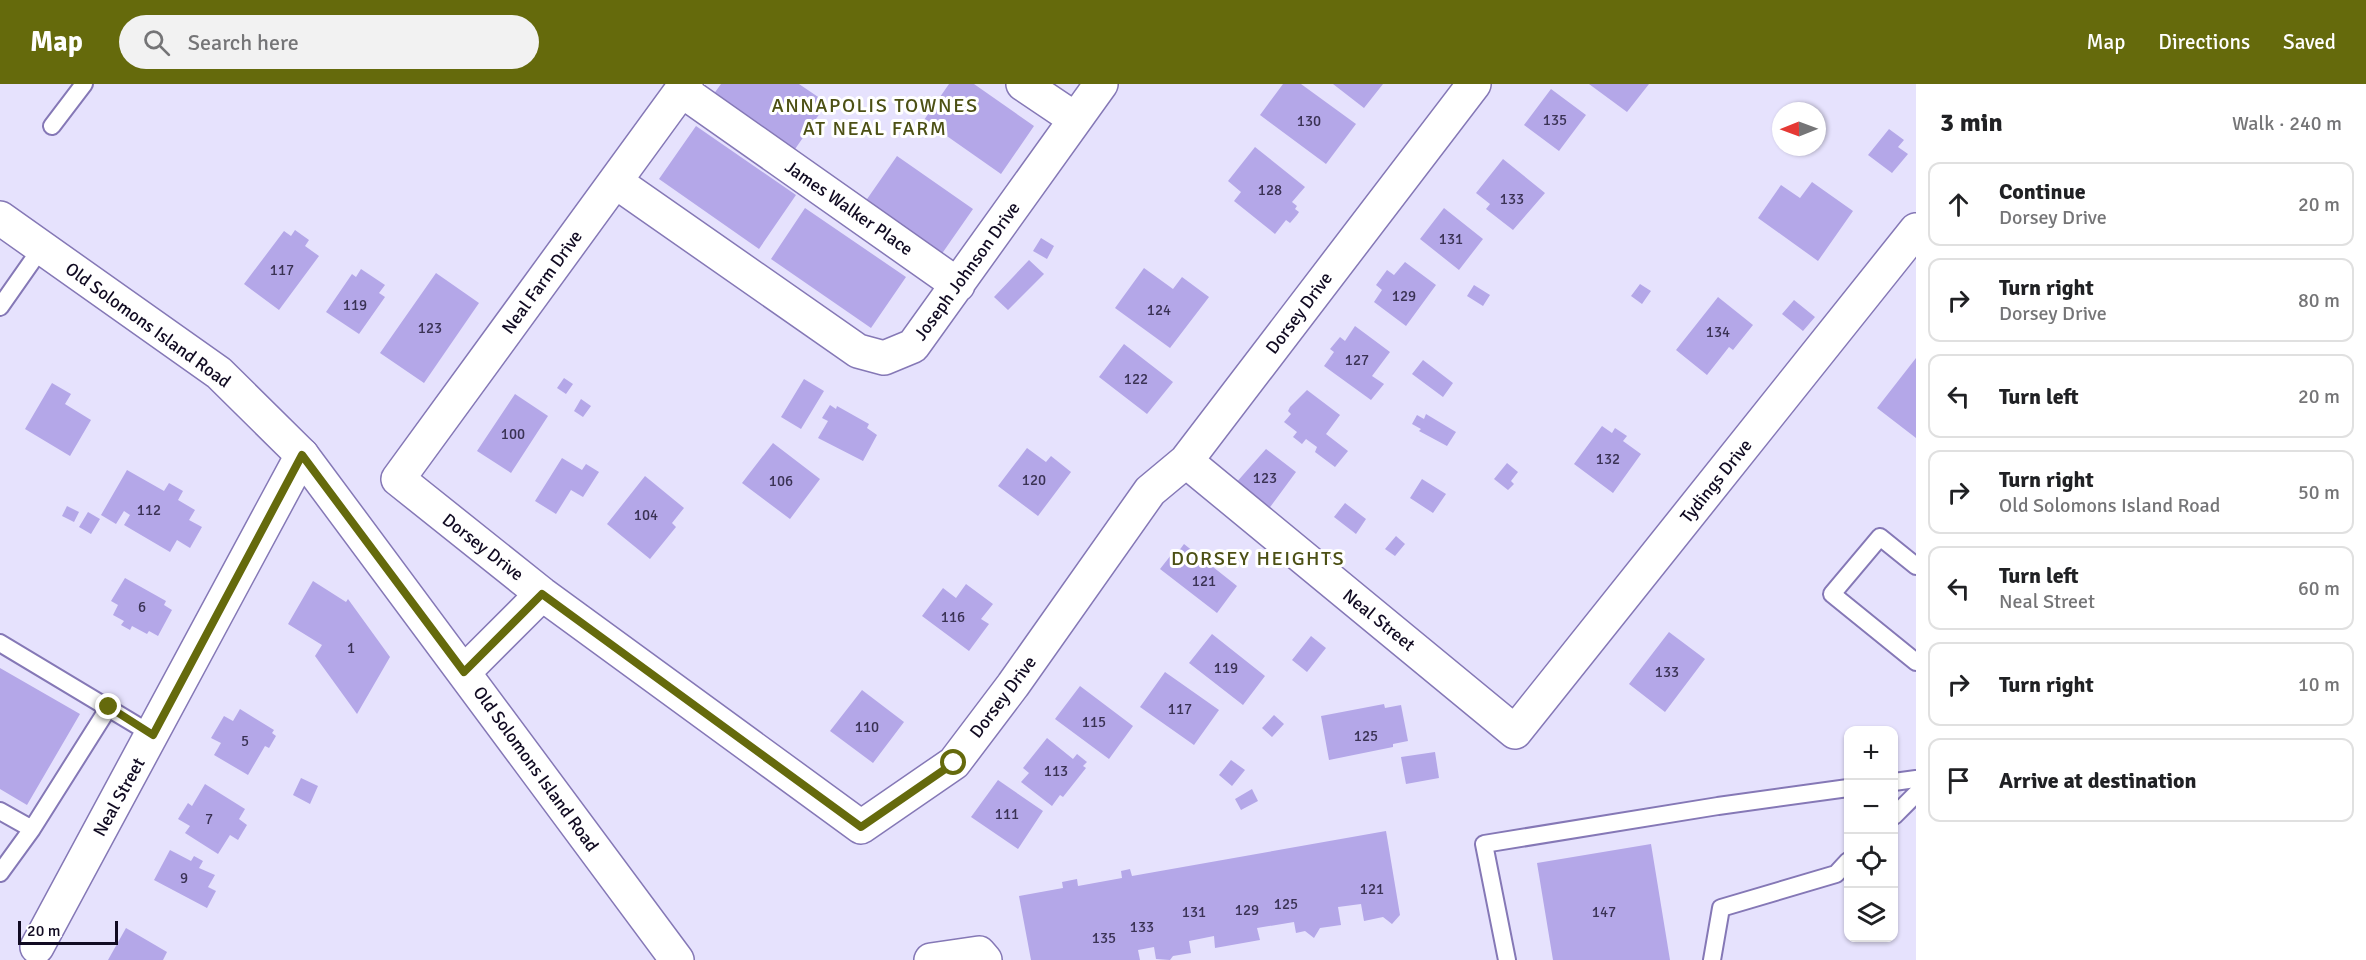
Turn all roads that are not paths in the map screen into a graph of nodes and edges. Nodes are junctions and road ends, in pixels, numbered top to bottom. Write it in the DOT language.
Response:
graph roads {
  1 [pos="84,84"];
  2 [pos="1023,84"];
  3 [pos="1101,84"];
  4 [pos="1474,84"];
  5 [pos="683,87"];
  6 [pos="1075,118"];
  7 [pos="52,126"];
  8 [pos="616,182"];
  9 [pos="0,218"];
  10 [pos="1916,230"];
  11 [pos="42,247"];
  12 [pos="958,285"];
  13 [pos="0,307"];
  14 [pos="302,455"];
  15 [pos="1186,461"];
  16 [pos="398,479"];
  17 [pos="1916,566"];
  18 [pos="542,594"];
  19 [pos="0,643"];
  20 [pos="1916,662"];
  21 [pos="464,672"];
  22 [pos="109,707"];
  23 [pos="1515,732"];
  24 [pos="153,735"];
  25 [pos="1916,779"];
  26 [pos="1898,781"];
  27 [pos="1844,789"];
  28 [pos="1916,794"];
  29 [pos="0,811"];
  30 [pos="1898,811"];
  31 [pos="32,829"];
  32 [pos="1844,865"];
  33 [pos="0,873"];
  34 [pos="37,947"];
  35 [pos="677,960"];
  36 [pos="931,960"];
  37 [pos="985,960"];
  38 [pos="1507,960"];
  39 [pos="1712,960"];
  1 -- 7 [label="lane"];
  2 -- 6 [label="street"];
  3 -- 6 [label="street, Joseph Johnson Drive"];
  4 -- 15 [label="street, Dorsey Drive"];
  5 -- 8 [label="street, Neal Farm Drive"];
  5 -- 12 [label="street, James Walker Place"];
  6 -- 12 [label="street, Joseph Johnson Drive"];
  8 -- 12 [label="street, Joseph Johnson Drive"];
  8 -- 16 [label="street, Neal Farm Drive"];
  9 -- 11 [label="street, Old Solomons Island Road"];
  10 -- 23 [label="street, Tydings Drive"];
  11 -- 13 [label="lane"];
  11 -- 14 [label="street, Old Solomons Island Road"];
  14 -- 21 [label="street, Old Solomons Island Road"];
  14 -- 24 [label="street, Neal Street"];
  15 -- 18 [label="street, Dorsey Drive"];
  15 -- 23 [label="street, Neal Street"];
  16 -- 18 [label="street, Dorsey Drive"];
  17 -- 20 [label="lane"];
  18 -- 21 [label="street"];
  19 -- 22 [label="lane"];
  21 -- 35 [label="street, Old Solomons Island Road"];
  22 -- 24 [label="lane"];
  22 -- 31 [label="lane"];
  24 -- 34 [label="street, Neal Street"];
  25 -- 26 [label="lane"];
  27 -- 38 [label="lane"];
  28 -- 30 [label="lane"];
  29 -- 31 [label="lane"];
  31 -- 33 [label="lane"];
  32 -- 39 [label="lane"];
  36 -- 37 [label="street"];
}
